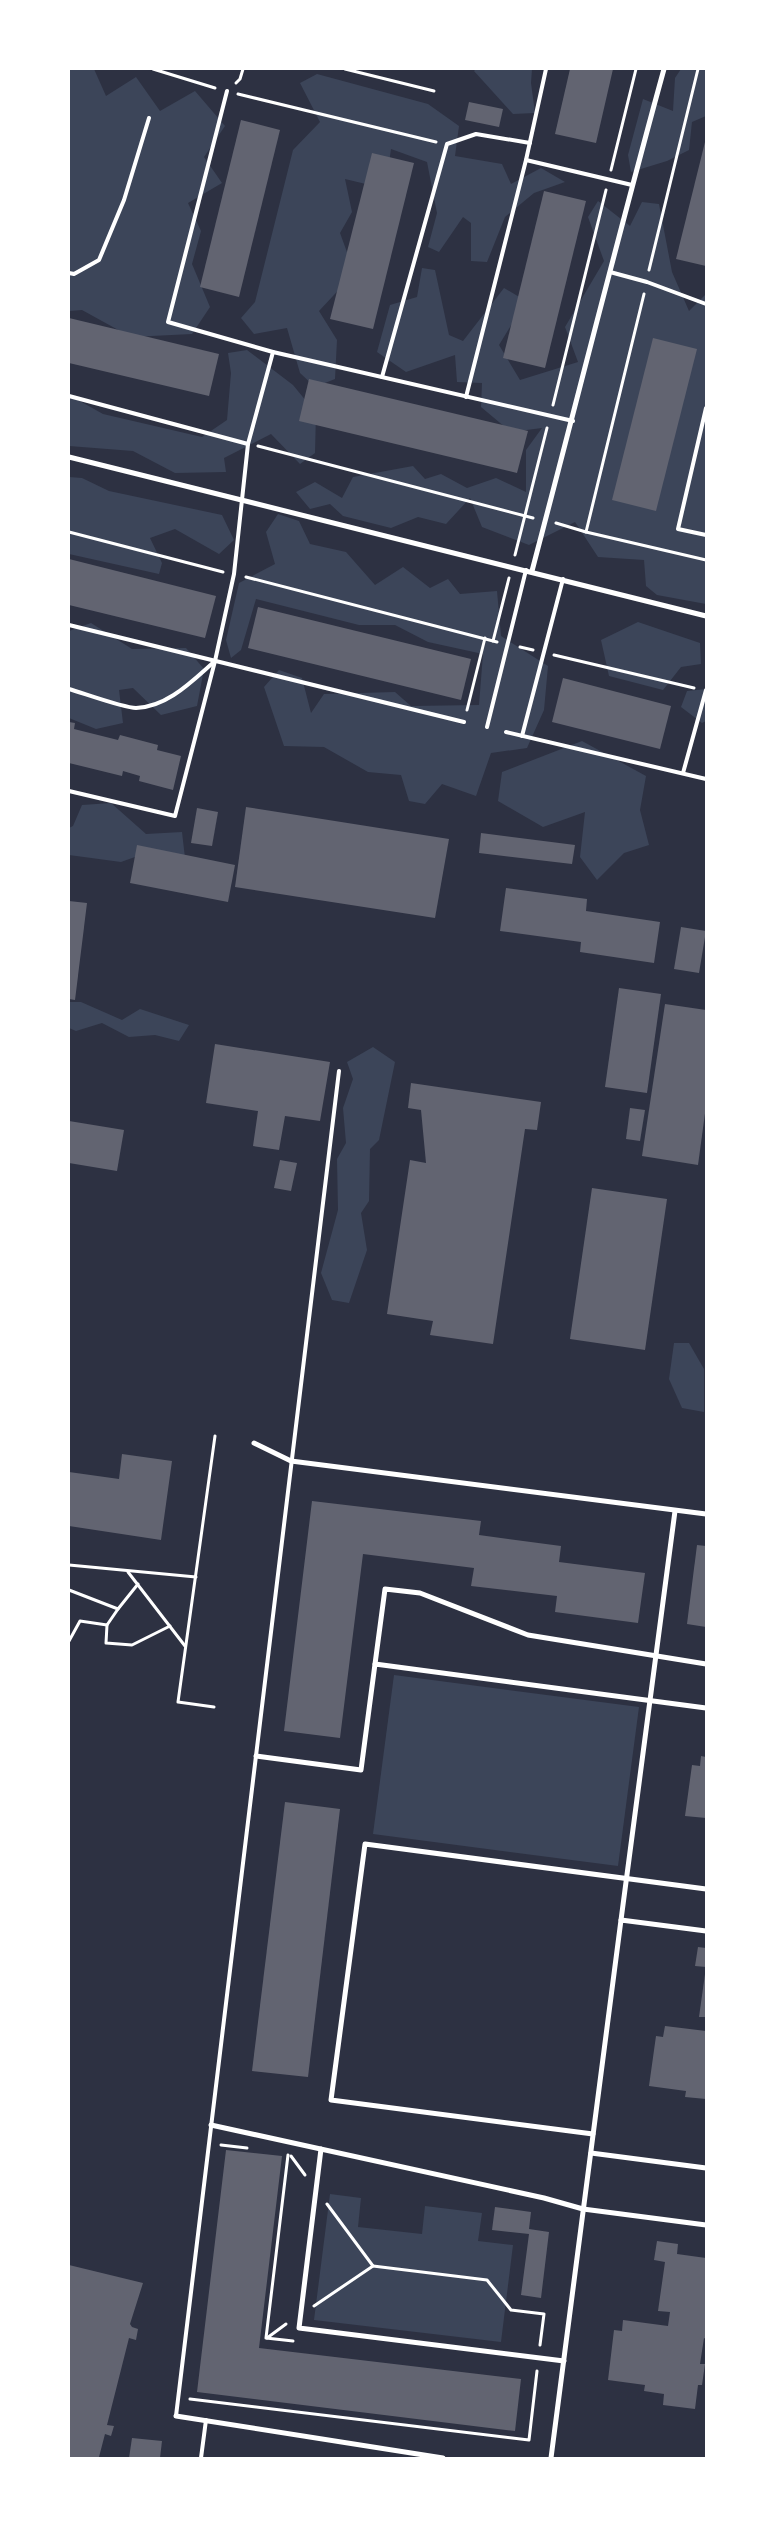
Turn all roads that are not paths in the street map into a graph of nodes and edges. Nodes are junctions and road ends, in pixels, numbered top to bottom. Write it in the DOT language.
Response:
graph roads {
  1 [pos="546,69"];
  2 [pos="664,69"];
  3 [pos="227,91"];
  4 [pos="149,118"];
  5 [pos="530,143"];
  6 [pos="526,160"];
  7 [pos="632,185"];
  8 [pos="610,272"];
  9 [pos="69,273"];
  10 [pos="706,304"];
  11 [pos="273,352"];
  12 [pos="382,378"];
  13 [pos="69,396"];
  14 [pos="466,397"];
  15 [pos="706,408"];
  16 [pos="573,420"];
  17 [pos="248,444"];
  18 [pos="69,457"];
  19 [pos="243,500"];
  20 [pos="706,535"];
  21 [pos="529,570"];
  22 [pos="563,579"];
  23 [pos="706,616"];
  24 [pos="69,625"];
  25 [pos="215,661"];
  26 [pos="69,689"];
  27 [pos="706,691"];
  28 [pos="464,722"];
  29 [pos="487,728"];
  30 [pos="506,732"];
  31 [pos="522,736"];
  32 [pos="683,773"];
  33 [pos="706,779"];
  34 [pos="69,791"];
  35 [pos="339,1071"];
  36 [pos="254,1443"];
  37 [pos="292,1461"];
  38 [pos="675,1510"];
  39 [pos="706,1514"];
  40 [pos="656,1655"];
  41 [pos="375,1664"];
  42 [pos="706,1664"];
  43 [pos="650,1700"];
  44 [pos="706,1708"];
  45 [pos="256,1756"];
  46 [pos="627,1878"];
  47 [pos="706,1889"];
  48 [pos="621,1920"];
  49 [pos="706,1931"];
  50 [pos="211,2125"];
  51 [pos="593,2134"];
  52 [pos="321,2149"];
  53 [pos="591,2153"];
  54 [pos="706,2168"];
  55 [pos="583,2209"];
  56 [pos="706,2225"];
  57 [pos="564,2361"];
  58 [pos="176,2416"];
  59 [pos="206,2420"];
  60 [pos="201,2458"];
  61 [pos="443,2458"];
  62 [pos="551,2458"];
  1 -- 5 [label="lane"];
  2 -- 7 [label="street"];
  3 -- 11 [label="lane"];
  4 -- 9 [label="lane"];
  5 -- 6 [label="lane"];
  5 -- 12 [label="lane"];
  6 -- 7 [label="lane"];
  6 -- 14 [label="lane"];
  7 -- 8 [label="street"];
  8 -- 10 [label="lane"];
  8 -- 16 [label="street"];
  11 -- 12 [label="lane"];
  11 -- 17 [label="lane"];
  12 -- 14 [label="lane"];
  13 -- 17 [label="lane"];
  14 -- 16 [label="lane"];
  15 -- 20 [label="lane"];
  16 -- 21 [label="street"];
  17 -- 19 [label="lane"];
  18 -- 19 [label="street"];
  19 -- 21 [label="street"];
  19 -- 25 [label="lane"];
  21 -- 22 [label="street"];
  21 -- 29 [label="lane"];
  22 -- 23 [label="street"];
  22 -- 31 [label="lane"];
  24 -- 25 [label="lane"];
  25 -- 26 [label="lane"];
  25 -- 28 [label="lane"];
  25 -- 34 [label="lane"];
  27 -- 32 [label="lane"];
  30 -- 31 [label="lane"];
  31 -- 32 [label="lane"];
  32 -- 33 [label="lane"];
  35 -- 37 [label="lane"];
  36 -- 37 [label="street"];
  37 -- 38 [label="street"];
  37 -- 45 [label="lane"];
  38 -- 39 [label="street"];
  38 -- 40 [label="street"];
  40 -- 41 [label="street"];
  40 -- 42 [label="street"];
  40 -- 43 [label="street"];
  41 -- 43 [label="street"];
  41 -- 45 [label="street"];
  43 -- 44 [label="street"];
  43 -- 46 [label="street"];
  45 -- 50 [label="lane"];
  46 -- 47 [label="street"];
  46 -- 48 [label="street"];
  46 -- 51 [label="street"];
  48 -- 49 [label="street"];
  48 -- 51 [label="street"];
  50 -- 52 [label="street"];
  50 -- 58 [label="lane"];
  51 -- 53 [label="street"];
  52 -- 55 [label="street"];
  52 -- 57 [label="street"];
  53 -- 54 [label="street"];
  53 -- 55 [label="street"];
  55 -- 56 [label="street"];
  55 -- 57 [label="street"];
  57 -- 62 [label="street"];
  58 -- 59 [label="street"];
  59 -- 60 [label="lane"];
  59 -- 61 [label="street"];
}
